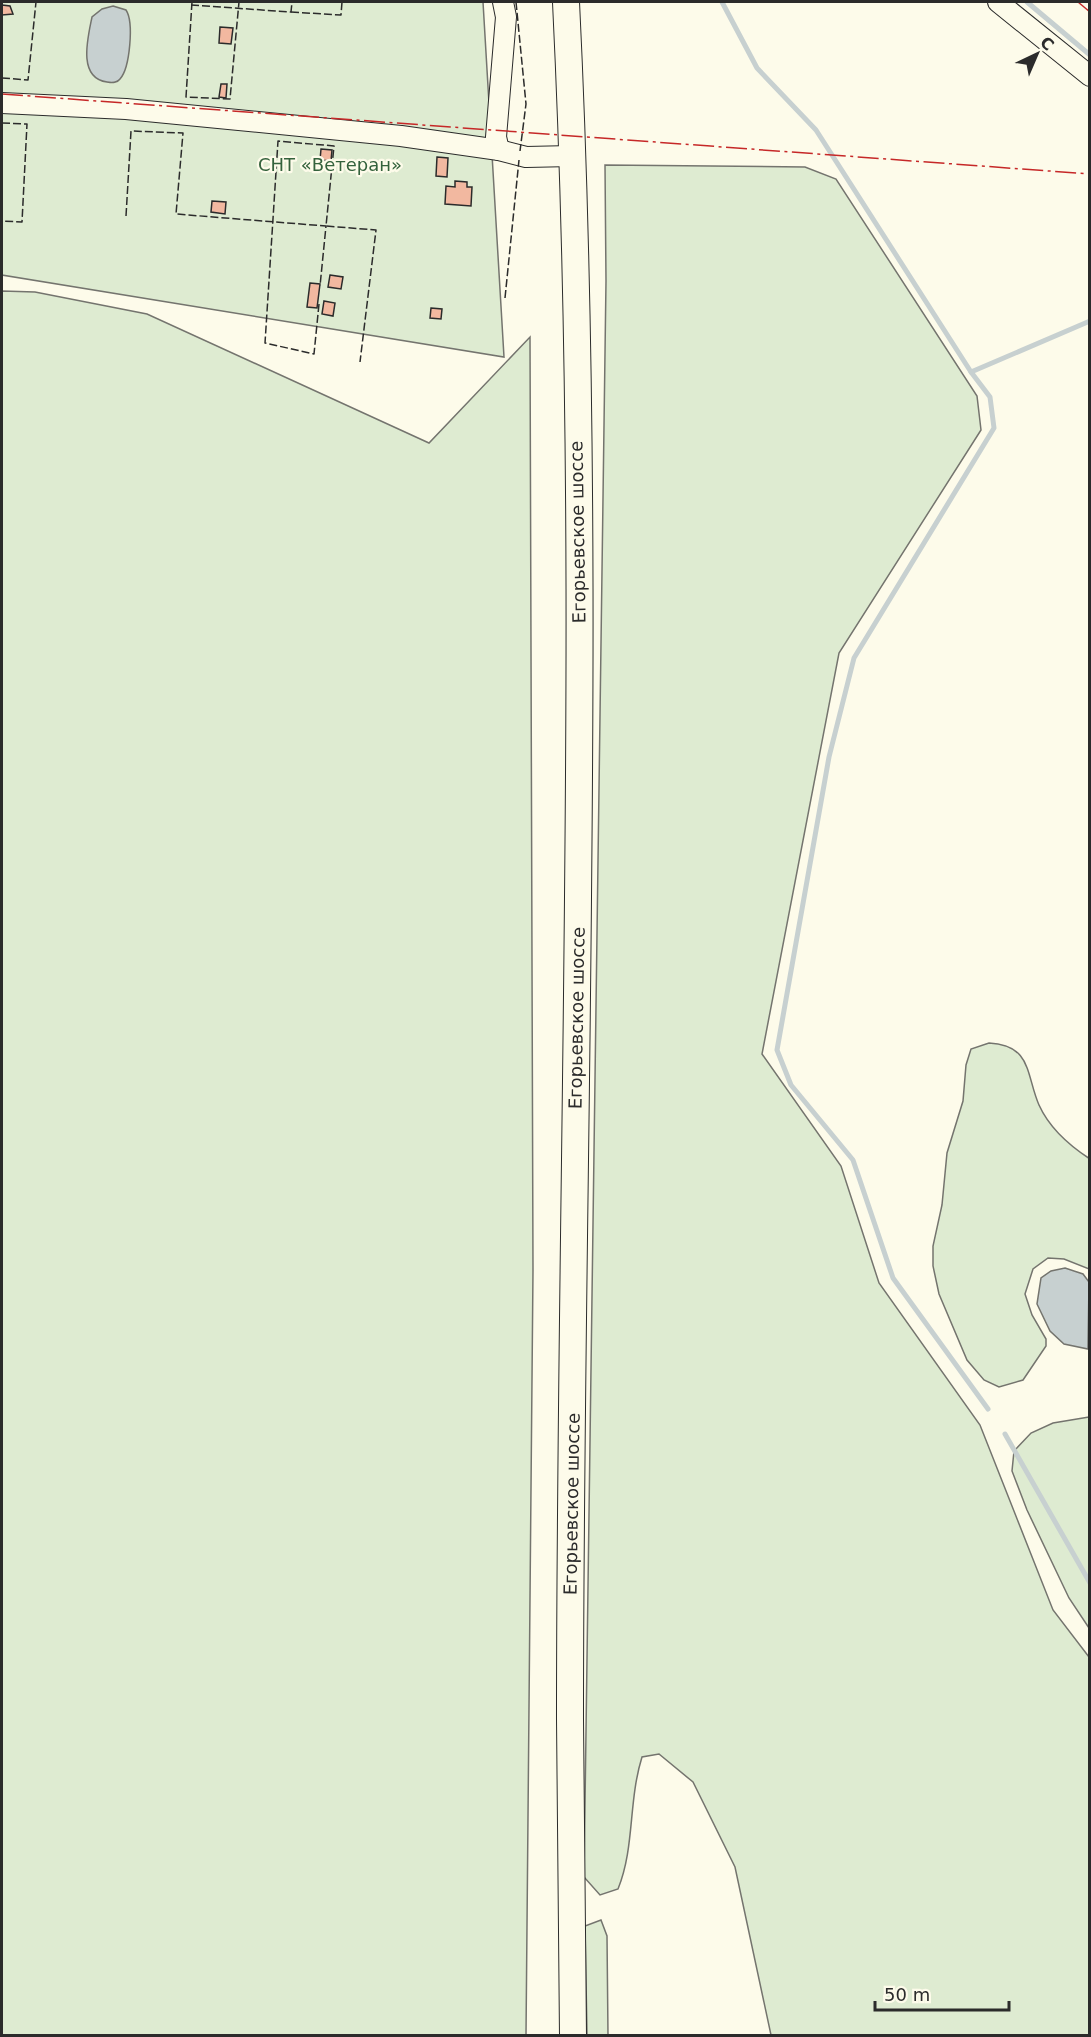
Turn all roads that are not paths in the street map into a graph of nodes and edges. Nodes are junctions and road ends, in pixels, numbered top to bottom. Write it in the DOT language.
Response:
graph roads {
  1 [pos="503,2"];
  2 [pos="566,2"];
  3 [pos="998,2"];
  4 [pos="1089,76"];
  5 [pos="2,103"];
  6 [pos="499,150"];
  7 [pos="572,156"];
  8 [pos="573,2036"];
  1 -- 6 [label="street"];
  2 -- 7 [label="main road, Егорьевское шоссе"];
  3 -- 4 [label="street"];
  5 -- 6 [label="street"];
  6 -- 7 [label="street"];
  7 -- 8 [label="main road, Егорьевское шоссе"];
}
